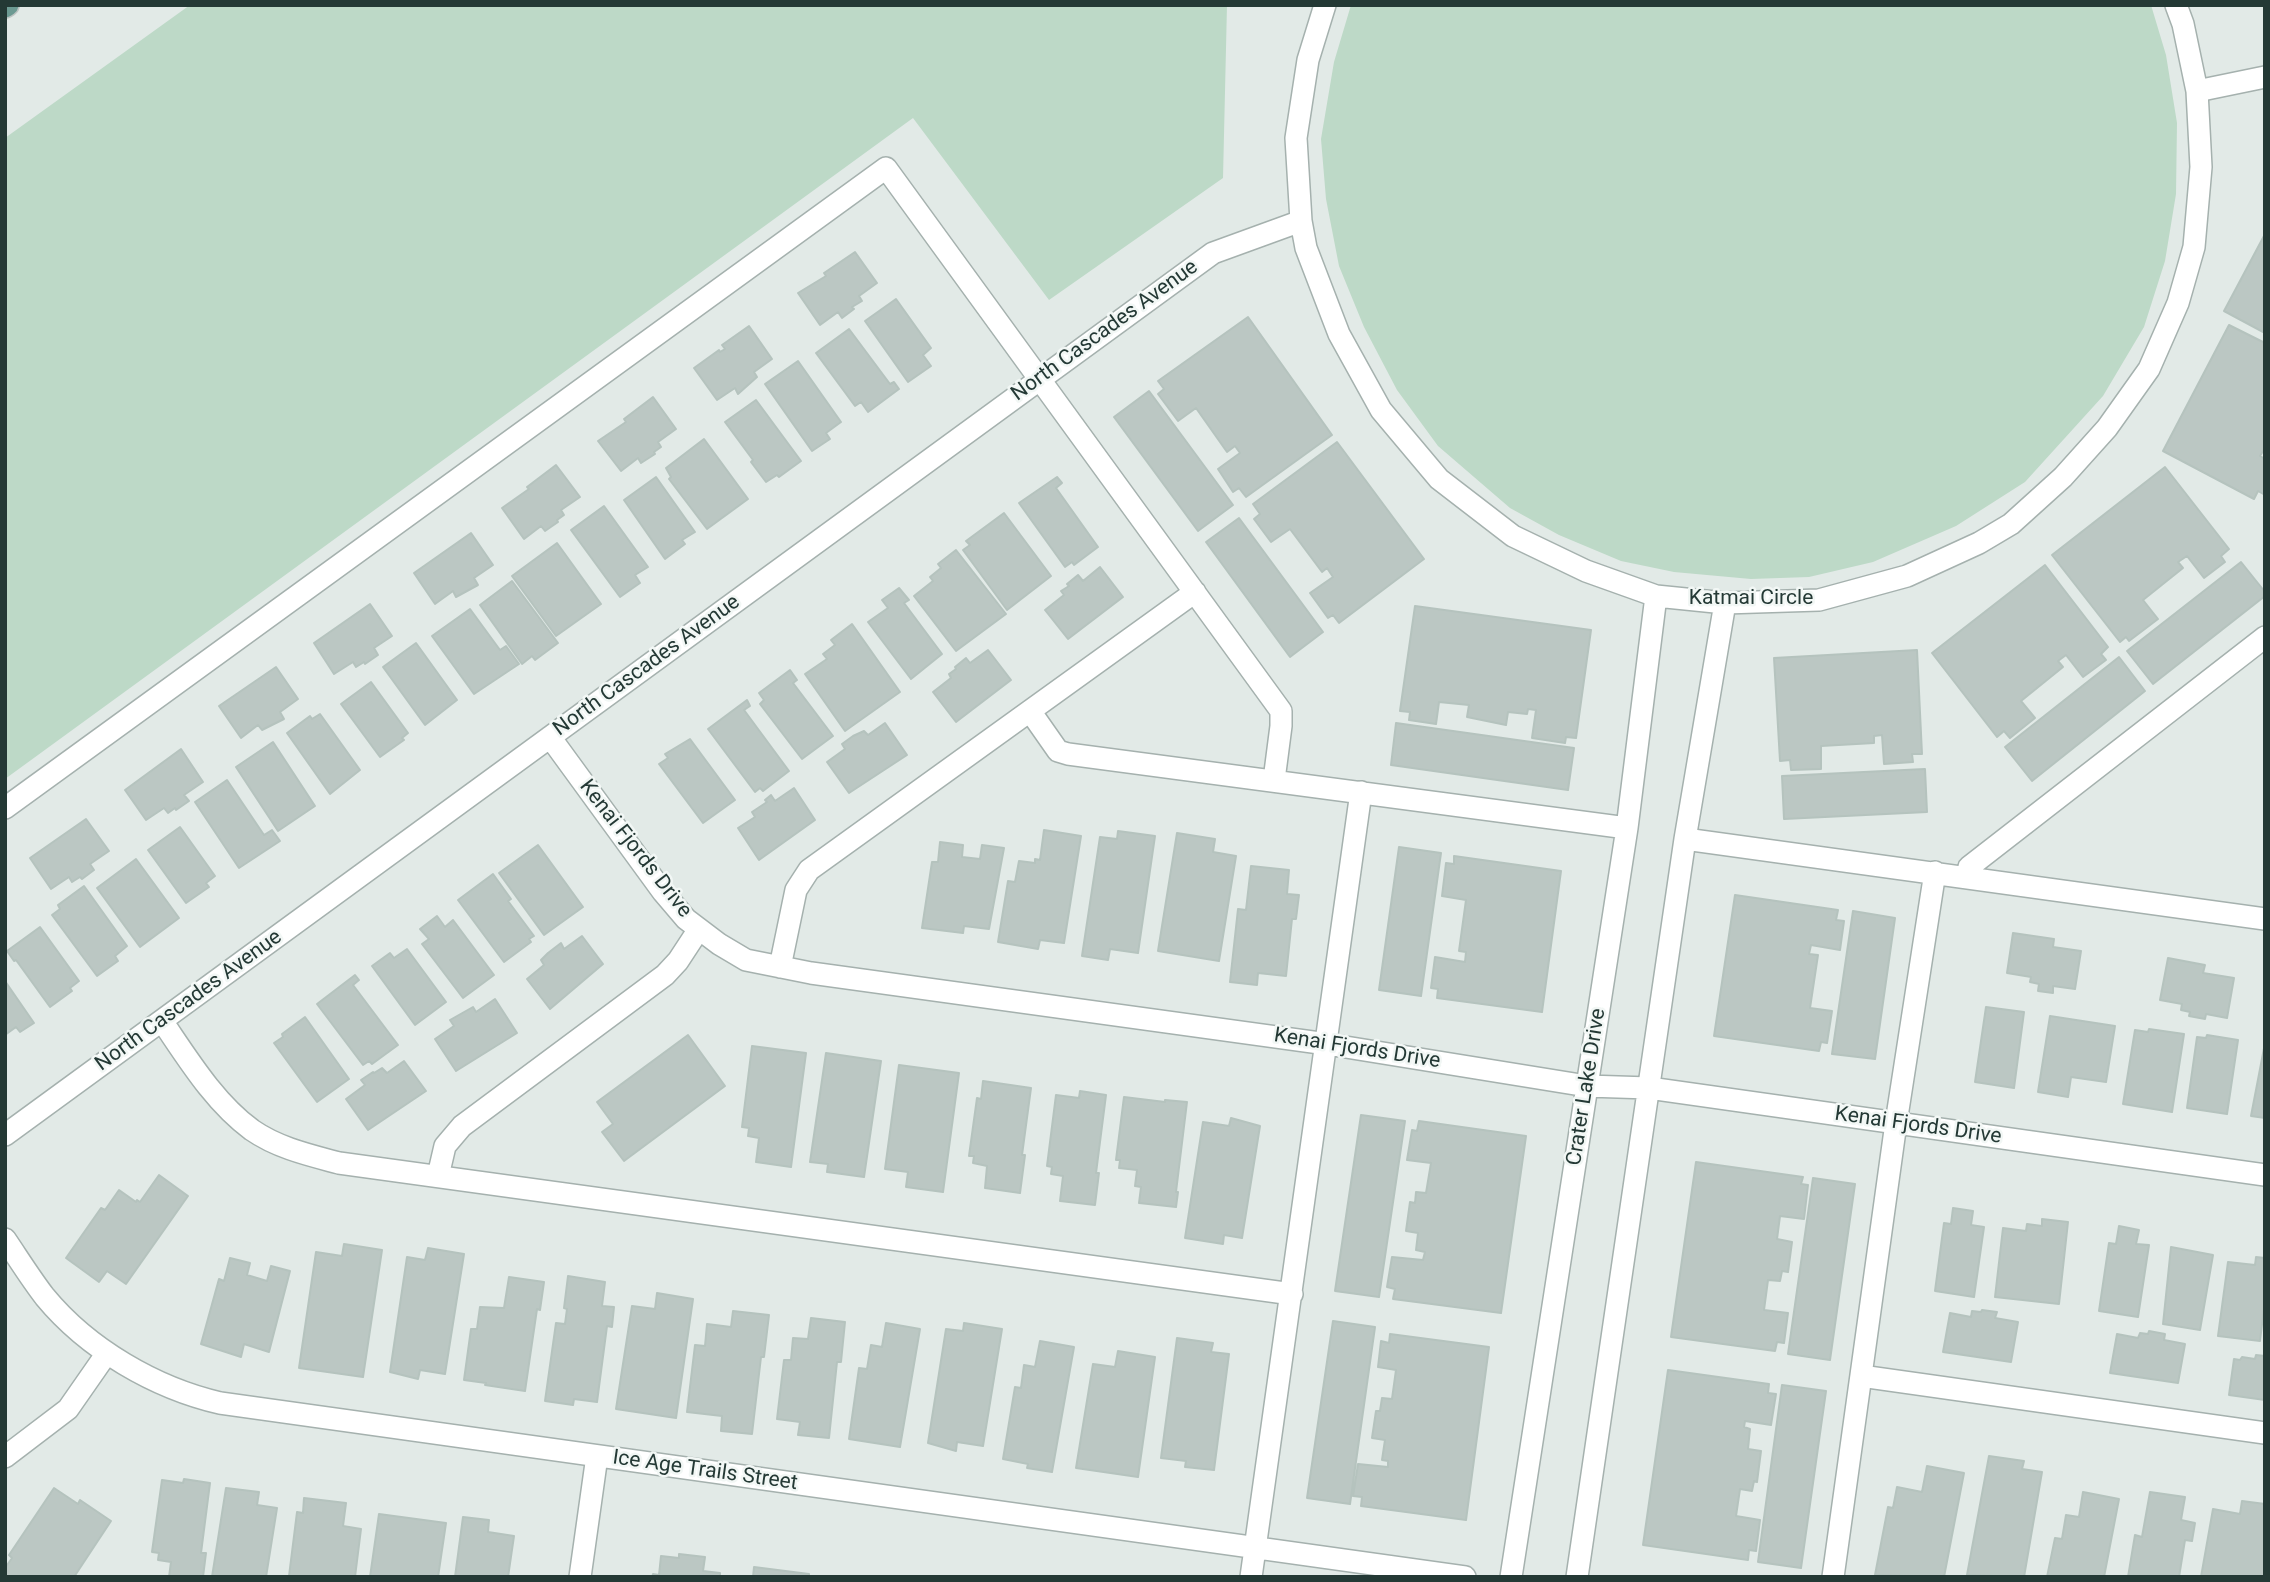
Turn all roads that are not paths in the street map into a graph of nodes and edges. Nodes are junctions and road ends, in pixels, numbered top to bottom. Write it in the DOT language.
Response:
graph roads {
  1 [pos="1325,5"];
  2 [pos="2176,5"];
  3 [pos="2265,77"];
  4 [pos="2197,91"];
  5 [pos="1301,221"];
  6 [pos="1039,379"];
  7 [pos="1195,592"];
  8 [pos="1656,596"];
  9 [pos="1725,603"];
  10 [pos="2265,638"];
  11 [pos="1030,710"];
  12 [pos="550,737"];
  13 [pos="1274,780"];
  14 [pos="1361,792"];
  15 [pos="5,808"];
  16 [pos="1627,828"];
  17 [pos="1685,839"];
  18 [pos="1935,872"];
  19 [pos="1967,877"];
  20 [pos="2265,919"];
  21 [pos="699,929"];
  22 [pos="780,967"];
  23 [pos="162,1021"];
  24 [pos="1327,1044"];
  25 [pos="1587,1086"];
  26 [pos="1649,1088"];
  27 [pos="1896,1123"];
  28 [pos="5,1135"];
  29 [pos="2265,1175"];
  30 [pos="438,1176"];
  31 [pos="5,1239"];
  32 [pos="1292,1294"];
  33 [pos="107,1353"];
  34 [pos="1861,1376"];
  35 [pos="2265,1433"];
  36 [pos="597,1456"];
  37 [pos="5,1457"];
  38 [pos="1256,1547"];
  39 [pos="580,1577"];
  40 [pos="1251,1577"];
  41 [pos="1465,1577"];
  42 [pos="1511,1577"];
  43 [pos="1577,1577"];
  44 [pos="1833,1577"];
  1 -- 5 [label="street, Katmai Circle"];
  2 -- 4 [label="street, Katmai Circle"];
  3 -- 4 [label="street"];
  4 -- 9 [label="street, Katmai Circle"];
  5 -- 6 [label="street, North Cascades Avenue"];
  5 -- 8 [label="street, Katmai Circle"];
  6 -- 7 [label="street"];
  6 -- 12 [label="street, North Cascades Avenue"];
  6 -- 15 [label="street"];
  7 -- 11 [label="street"];
  7 -- 13 [label="street"];
  8 -- 9 [label="street, Katmai Circle"];
  8 -- 16 [label="street, Crater Lake Drive"];
  9 -- 17 [label="street"];
  10 -- 19 [label="street"];
  11 -- 13 [label="street"];
  11 -- 22 [label="street"];
  12 -- 21 [label="street, Kenai Fjords Drive"];
  12 -- 23 [label="street, North Cascades Avenue"];
  13 -- 14 [label="street"];
  14 -- 16 [label="street"];
  14 -- 24 [label="street"];
  16 -- 25 [label="street, Crater Lake Drive"];
  17 -- 18 [label="street"];
  17 -- 26 [label="street"];
  18 -- 19 [label="street"];
  18 -- 27 [label="street"];
  19 -- 20 [label="street"];
  21 -- 22 [label="street, Kenai Fjords Drive"];
  21 -- 30 [label="street"];
  22 -- 24 [label="street, Kenai Fjords Drive"];
  23 -- 28 [label="street, North Cascades Avenue"];
  23 -- 30 [label="street"];
  24 -- 25 [label="street, Kenai Fjords Drive"];
  24 -- 32 [label="street"];
  25 -- 26 [label="street, Kenai Fjords Drive"];
  25 -- 42 [label="street, Crater Lake Drive"];
  26 -- 27 [label="street, Kenai Fjords Drive"];
  26 -- 43 [label="street"];
  27 -- 29 [label="street, Kenai Fjords Drive"];
  27 -- 34 [label="street"];
  30 -- 32 [label="street"];
  31 -- 33 [label="street, Ice Age Trails Street"];
  32 -- 38 [label="street"];
  33 -- 36 [label="street, Ice Age Trails Street"];
  33 -- 37 [label="street"];
  34 -- 35 [label="street"];
  34 -- 44 [label="street"];
  36 -- 38 [label="street, Ice Age Trails Street"];
  36 -- 39 [label="street"];
  38 -- 40 [label="street"];
  38 -- 41 [label="street, Ice Age Trails Street"];
}
